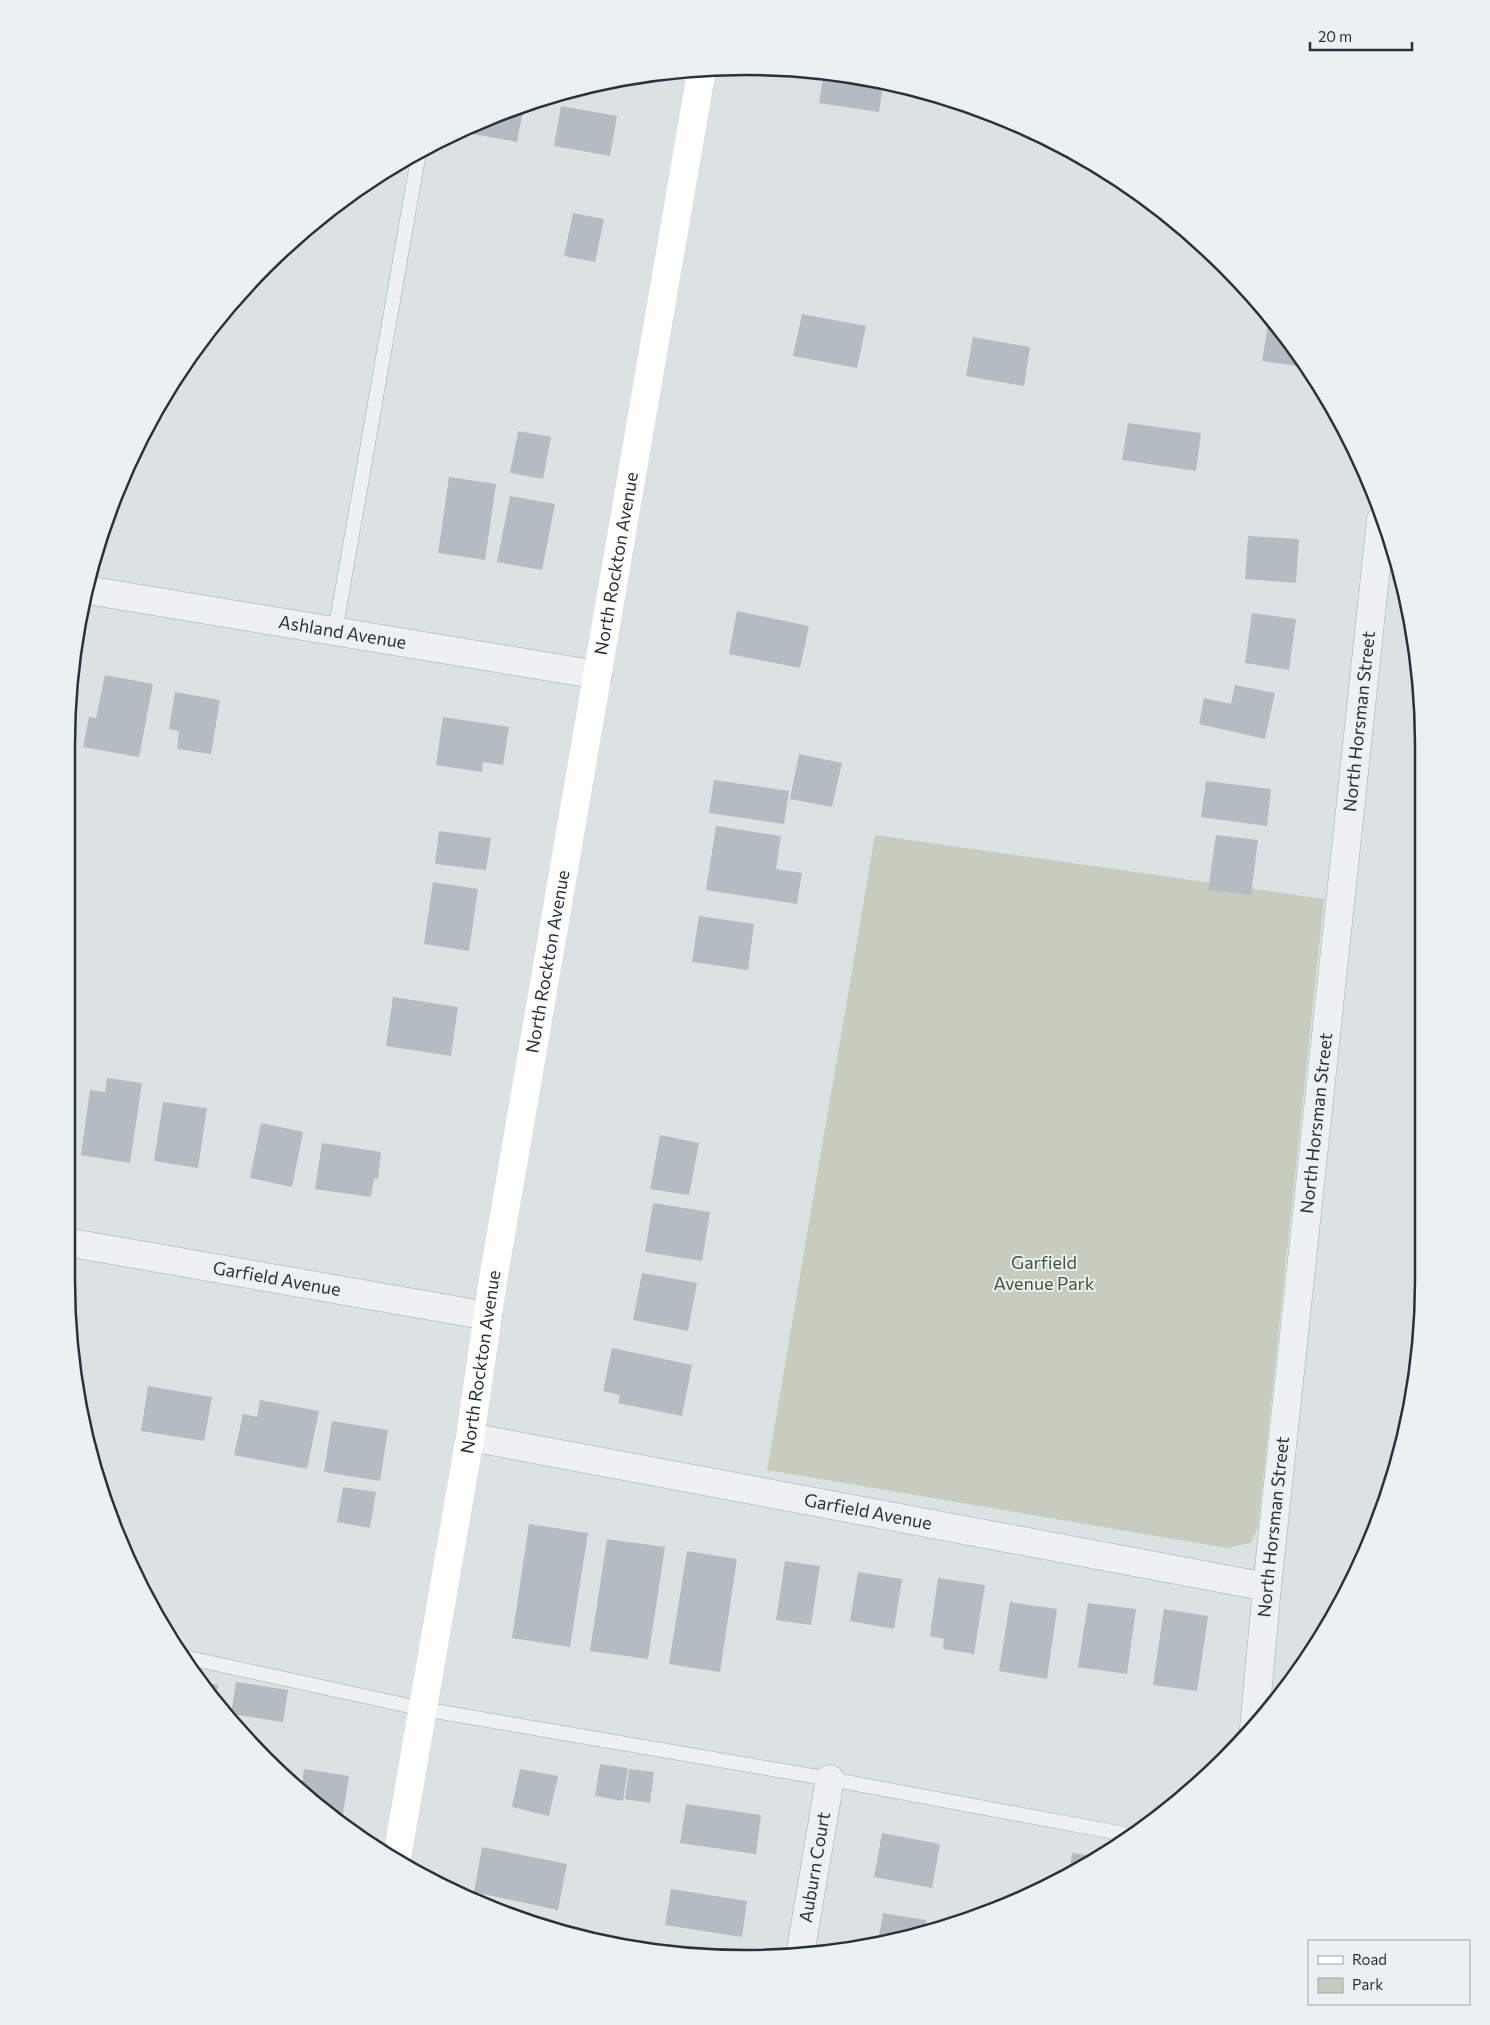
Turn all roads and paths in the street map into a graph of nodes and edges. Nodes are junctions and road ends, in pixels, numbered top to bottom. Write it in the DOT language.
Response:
graph roads {
  1 [pos="701,76"];
  2 [pos="417,161"];
  3 [pos="1380,532"];
  4 [pos="93,591"];
  5 [pos="335,632"];
  6 [pos="598,675"];
  7 [pos="75,1244"];
  8 [pos="488,1316"];
  9 [pos="470,1437"];
  10 [pos="1266,1587"];
  11 [pos="193,1659"];
  12 [pos="423,1709"];
  13 [pos="1255,1715"];
  14 [pos="830,1779"];
  15 [pos="1122,1834"];
  16 [pos="398,1852"];
  17 [pos="801,1948"];
  1 -- 6 [label="main road, North Rockton Avenue"];
  2 -- 5 [label="lane"];
  3 -- 10 [label="street, North Horsman Street"];
  4 -- 5 [label="street, Ashland Avenue"];
  5 -- 6 [label="street, Ashland Avenue"];
  6 -- 8 [label="main road, North Rockton Avenue"];
  7 -- 8 [label="street, Garfield Avenue"];
  8 -- 9 [label="main road, North Rockton Avenue"];
  9 -- 10 [label="street, Garfield Avenue"];
  9 -- 12 [label="main road, North Rockton Avenue"];
  10 -- 13 [label="street, North Horsman Street"];
  11 -- 12 [label="lane"];
  12 -- 14 [label="lane"];
  12 -- 16 [label="main road, North Rockton Avenue"];
  14 -- 15 [label="lane"];
  14 -- 17 [label="street, Auburn Court"];
}
